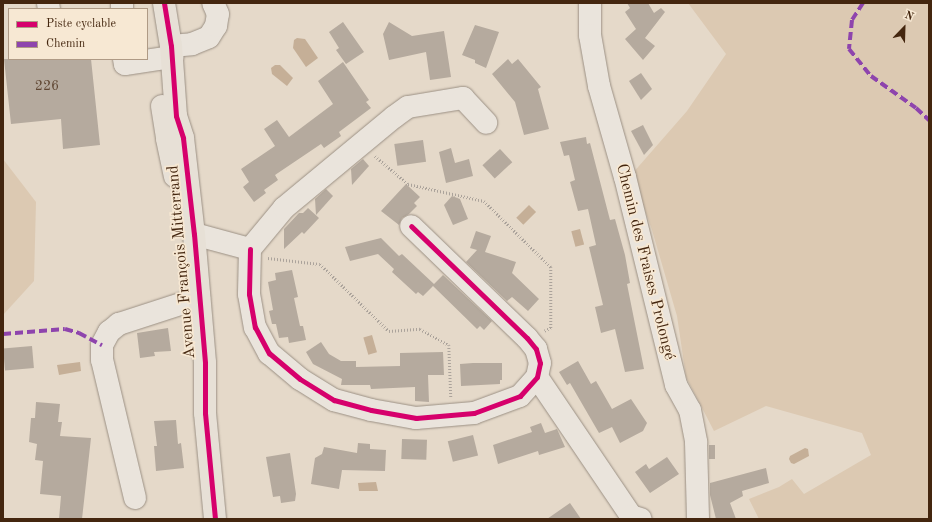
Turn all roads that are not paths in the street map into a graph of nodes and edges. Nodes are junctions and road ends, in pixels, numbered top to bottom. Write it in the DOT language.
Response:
graph roads {
  1 [pos="150,3"];
  2 [pos="164,3"];
  3 [pos="213,3"];
  4 [pos="590,3"];
  5 [pos="166,54"];
  6 [pos="148,58"];
  7 [pos="124,60"];
  8 [pos="141,60"];
  9 [pos="486,123"];
  10 [pos="411,226"];
  11 [pos="194,234"];
  12 [pos="250,253"];
  13 [pos="193,300"];
  14 [pos="536,377"];
  15 [pos="135,498"];
  16 [pos="215,519"];
  17 [pos="641,519"];
  18 [pos="698,519"];
  1 -- 5 [label="main road, Avenue François Mitterrand"];
  2 -- 5 [label="main road, Avenue François Mitterrand"];
  3 -- 5 [label="street"];
  4 -- 18 [label="street, Chemin des Fraises Prolongé"];
  5 -- 6 [label="street"];
  5 -- 11 [label="main road, Avenue François Mitterrand"];
  5 -- 13 [label="main road, Avenue François Mitterrand"];
  7 -- 8 [label="street"];
  9 -- 12 [label="street"];
  10 -- 14 [label="street"];
  11 -- 12 [label="street"];
  11 -- 13 [label="main road, Avenue François Mitterrand"];
  12 -- 14 [label="street"];
  13 -- 15 [label="street"];
  13 -- 16 [label="main road, Avenue François Mitterrand"];
  14 -- 17 [label="street"];
}
